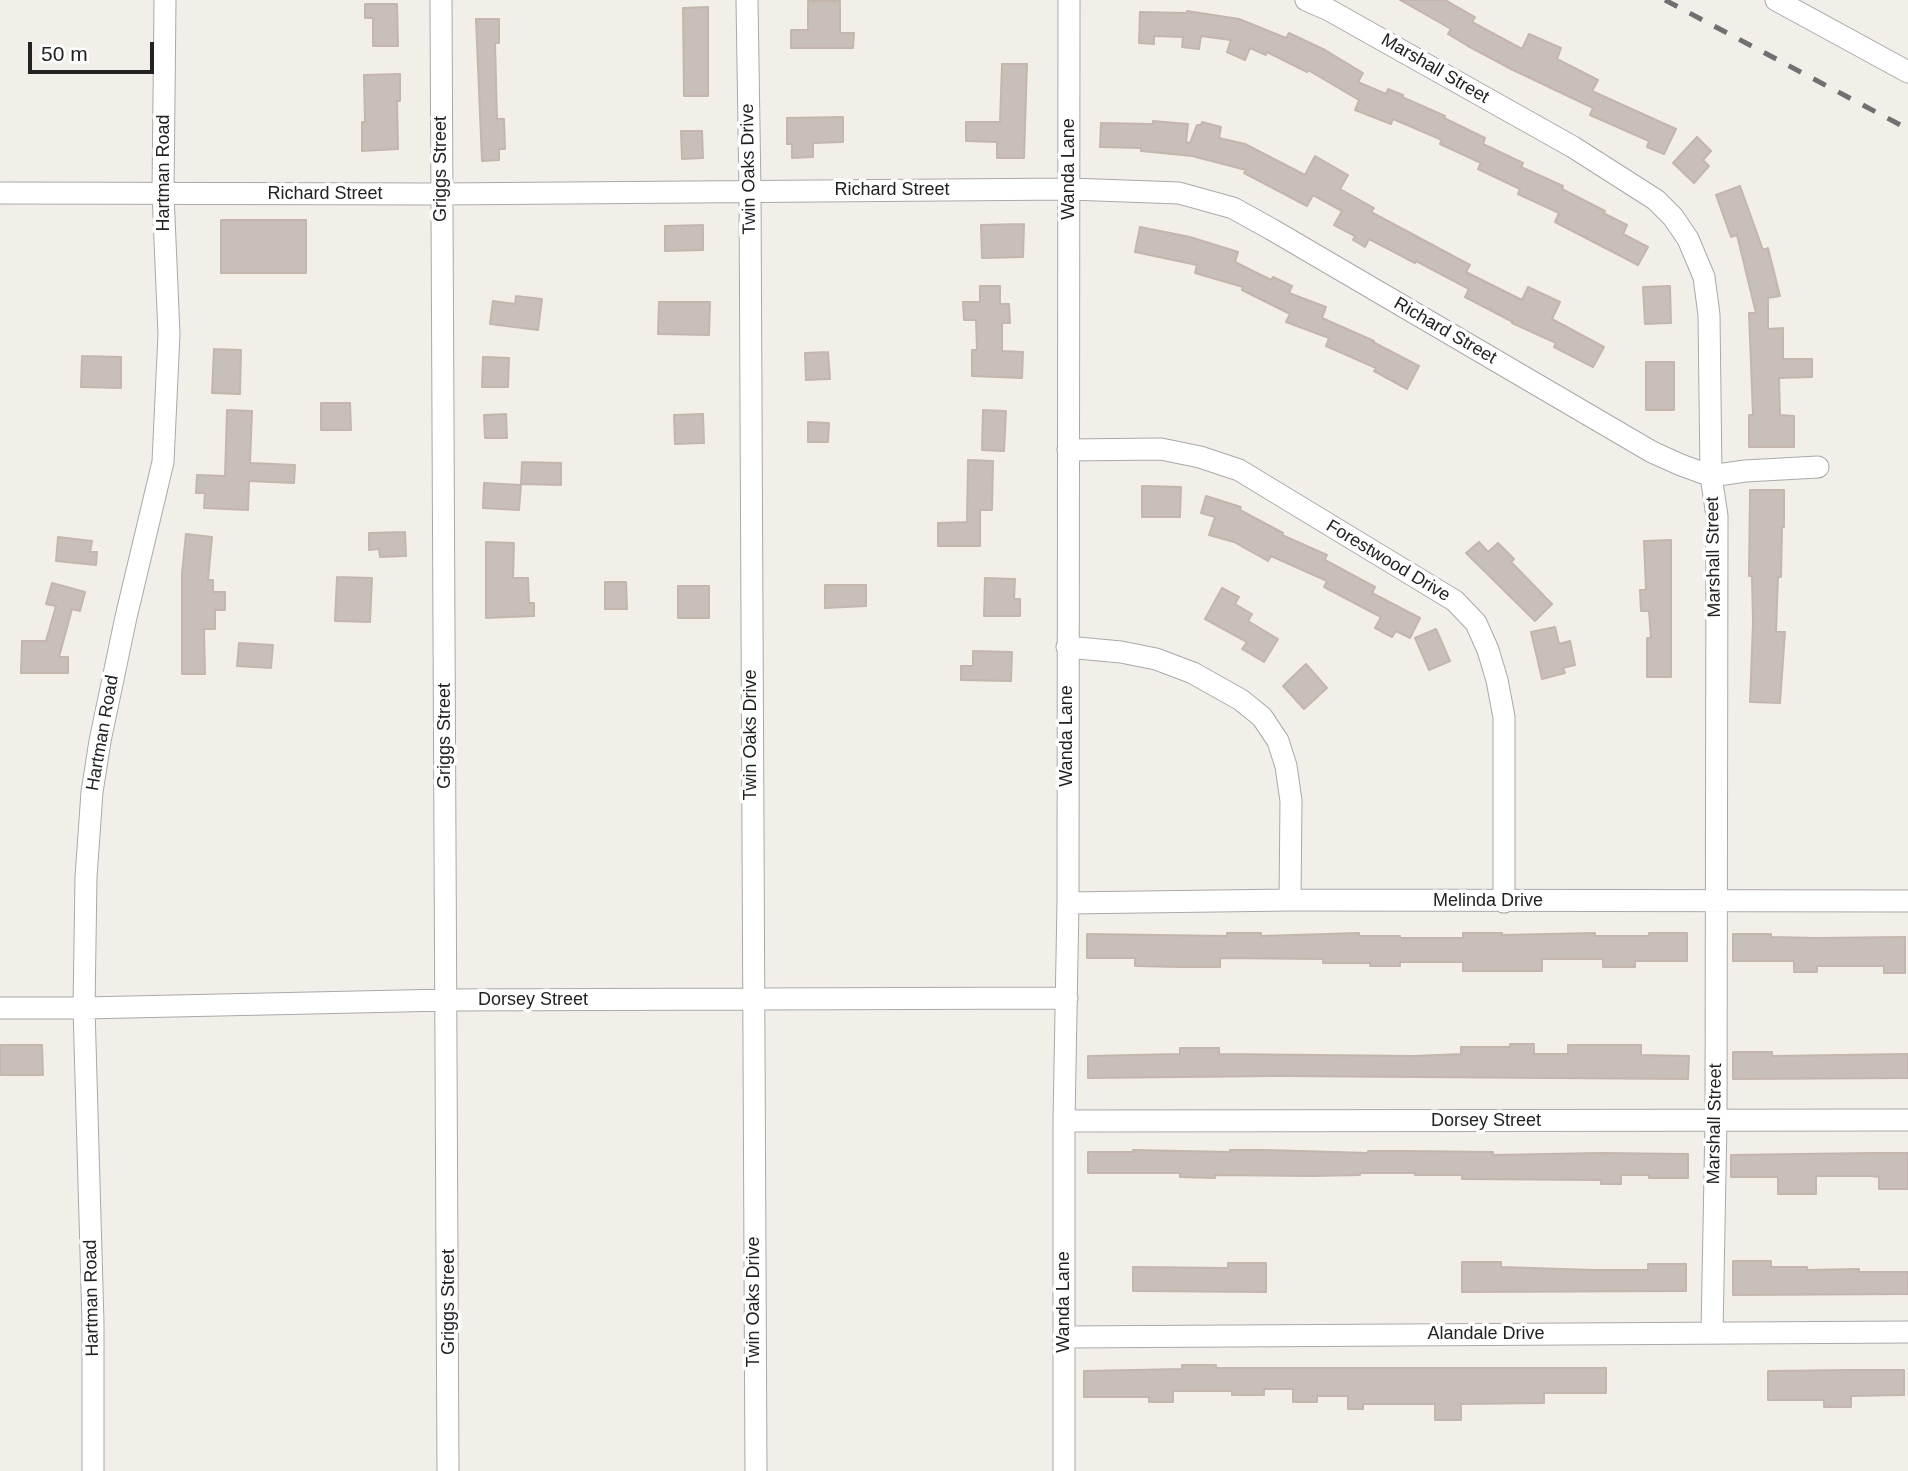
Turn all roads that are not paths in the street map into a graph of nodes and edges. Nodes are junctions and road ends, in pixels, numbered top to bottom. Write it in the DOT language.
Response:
graph roads {
  1 [pos="165,0"];
  2 [pos="441,0"];
  3 [pos="747,0"];
  4 [pos="1069,0"];
  5 [pos="1306,0"];
  6 [pos="1776,0"];
  7 [pos="1908,72"];
  8 [pos="1070,189"];
  9 [pos="750,191"];
  10 [pos="0,193"];
  11 [pos="163,194"];
  12 [pos="441,194"];
  13 [pos="1068,450"];
  14 [pos="1818,467"];
  15 [pos="1711,476"];
  16 [pos="1067,646"];
  17 [pos="1290,900"];
  18 [pos="1908,901"];
  19 [pos="1068,902"];
  20 [pos="1504,902"];
  21 [pos="1716,902"];
  22 [pos="1066,998"];
  23 [pos="447,1000"];
  24 [pos="752,1000"];
  25 [pos="0,1008"];
  26 [pos="85,1008"];
  27 [pos="1908,1120"];
  28 [pos="1064,1121"];
  29 [pos="1716,1121"];
  30 [pos="1908,1332"];
  31 [pos="1712,1333"];
  32 [pos="1064,1337"];
  33 [pos="93,1471"];
  34 [pos="449,1471"];
  35 [pos="755,1471"];
  36 [pos="1064,1471"];
  1 -- 11 [label="street, Hartman Road"];
  2 -- 12 [label="street, Griggs Street"];
  3 -- 9 [label="street, Twin Oaks Drive"];
  4 -- 8 [label="street, Wanda Lane"];
  5 -- 15 [label="street, Marshall Street"];
  6 -- 7 [label="street"];
  8 -- 9 [label="street, Richard Street"];
  8 -- 13 [label="street, Wanda Lane"];
  8 -- 15 [label="street, Richard Street"];
  9 -- 12 [label="street, Richard Street"];
  9 -- 24 [label="street, Twin Oaks Drive"];
  10 -- 11 [label="street, Richard Street"];
  11 -- 12 [label="street, Richard Street"];
  11 -- 26 [label="street, Hartman Road"];
  12 -- 23 [label="street, Griggs Street"];
  13 -- 16 [label="street, Wanda Lane"];
  13 -- 20 [label="street, Forestwood Drive"];
  14 -- 15 [label="street"];
  15 -- 21 [label="street, Marshall Street"];
  16 -- 17 [label="street"];
  16 -- 19 [label="street, Wanda Lane"];
  17 -- 19 [label="street, Melinda Drive"];
  17 -- 20 [label="street, Melinda Drive"];
  18 -- 21 [label="street, Melinda Drive"];
  19 -- 22 [label="street, Wanda Lane"];
  20 -- 21 [label="street, Melinda Drive"];
  21 -- 29 [label="street, Marshall Street"];
  22 -- 24 [label="street, Dorsey Street"];
  22 -- 28 [label="street, Wanda Lane"];
  23 -- 24 [label="street, Dorsey Street"];
  23 -- 26 [label="street, Dorsey Street"];
  23 -- 34 [label="street, Griggs Street"];
  24 -- 35 [label="street, Twin Oaks Drive"];
  25 -- 26 [label="street, Dorsey Street"];
  26 -- 33 [label="street, Hartman Road"];
  27 -- 29 [label="street, Dorsey Street"];
  28 -- 29 [label="street, Dorsey Street"];
  28 -- 32 [label="street, Wanda Lane"];
  29 -- 31 [label="street, Marshall Street"];
  30 -- 31 [label="street, Alandale Drive"];
  31 -- 32 [label="street, Alandale Drive"];
  32 -- 36 [label="street, Wanda Lane"];
}
